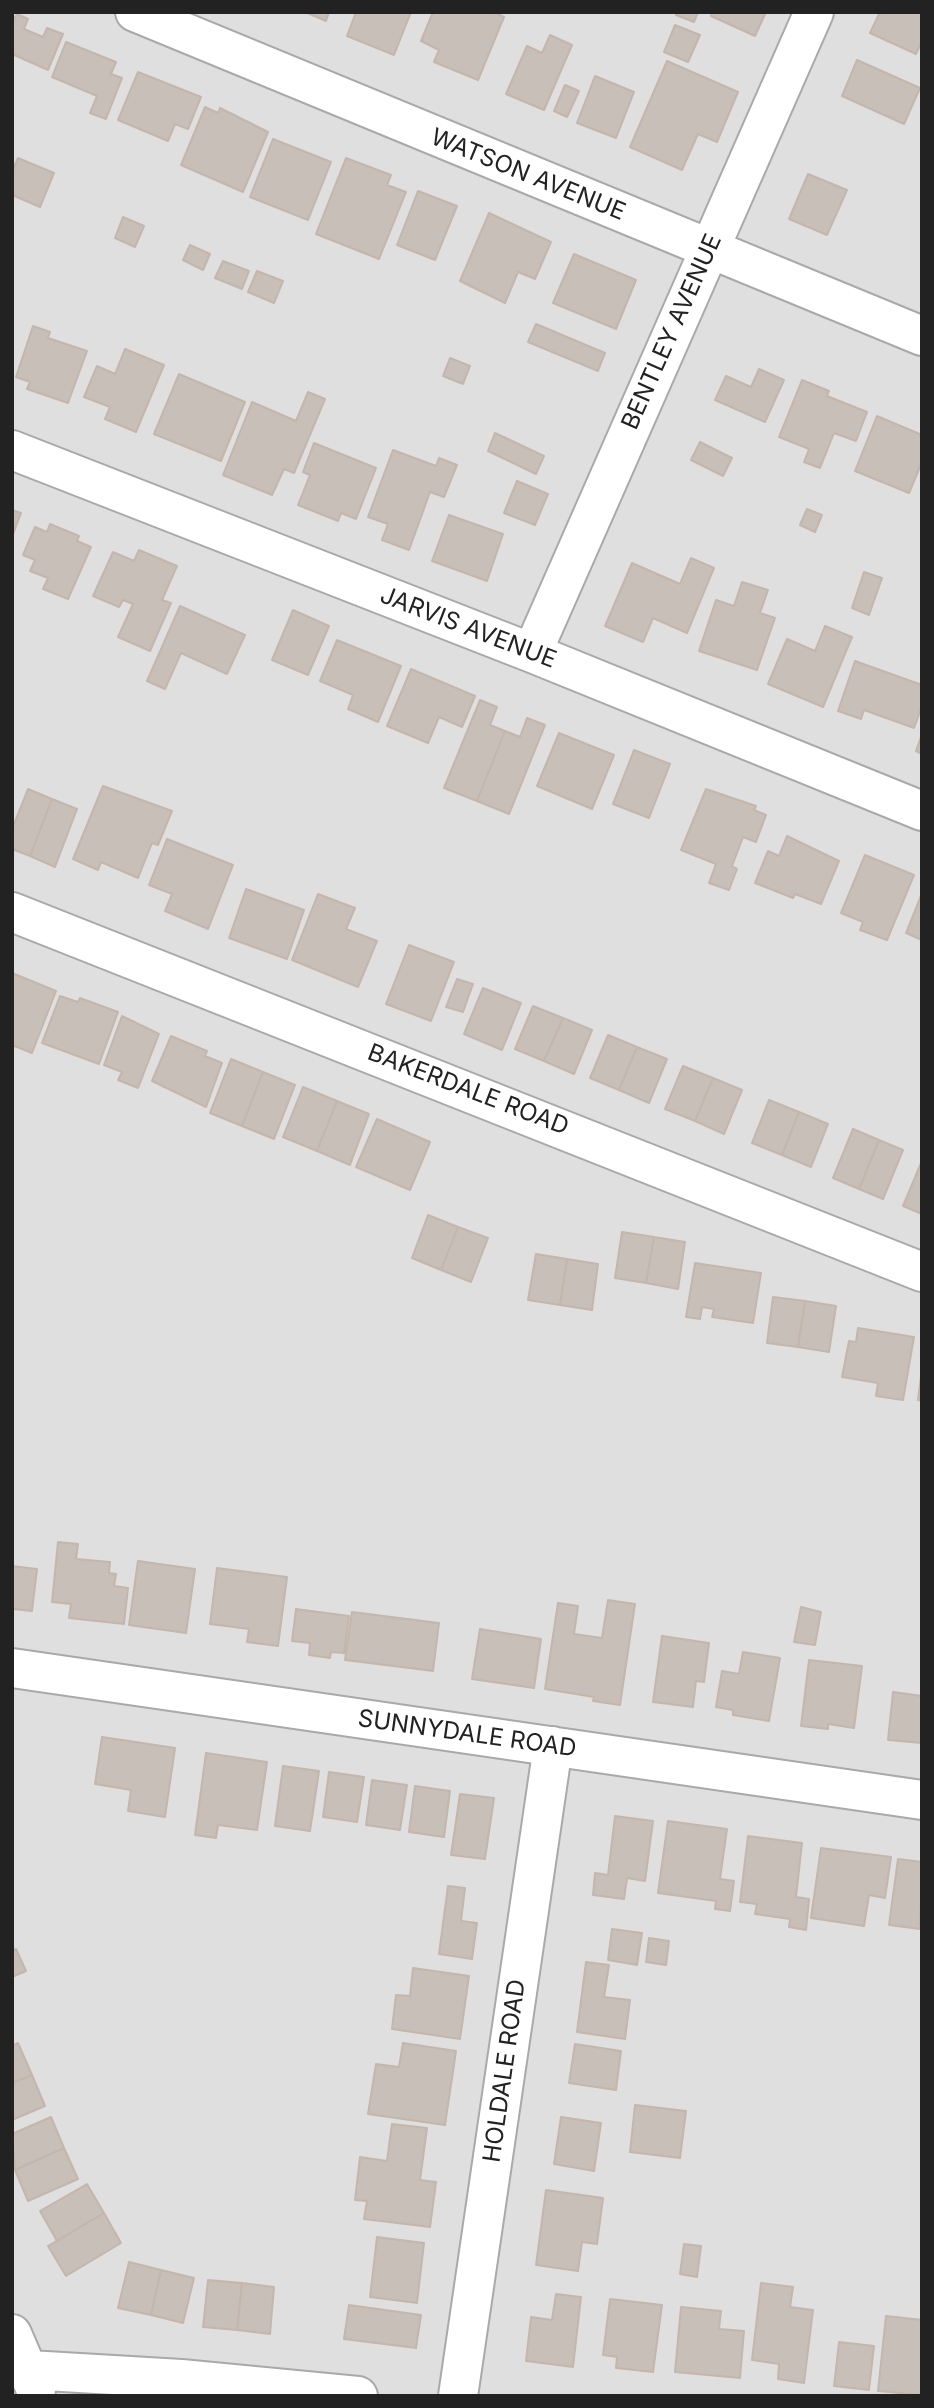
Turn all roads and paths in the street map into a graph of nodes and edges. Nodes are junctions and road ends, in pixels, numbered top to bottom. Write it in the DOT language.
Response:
graph roads {
  1 [pos="135,12"];
  2 [pos="814,12"];
  3 [pos="708,249"];
  4 [pos="922,336"];
  5 [pos="12,450"];
  6 [pos="532,653"];
  7 [pos="922,811"];
  8 [pos="12,912"];
  9 [pos="922,1272"];
  10 [pos="12,1668"];
  11 [pos="553,1746"];
  12 [pos="922,1800"];
  13 [pos="22,2367"];
  14 [pos="358,2396"];
  15 [pos="458,2396"];
  1 -- 3 [label="street, WATSON AVENUE"];
  2 -- 3 [label="street, BENTLEY AVENUE"];
  3 -- 4 [label="street, WATSON AVENUE"];
  3 -- 6 [label="street, BENTLEY AVENUE"];
  5 -- 6 [label="street, JARVIS AVENUE"];
  6 -- 7 [label="street, JARVIS AVENUE"];
  8 -- 9 [label="street, BAKERDALE ROAD"];
  10 -- 11 [label="street, SUNNYDALE ROAD"];
  11 -- 12 [label="street, SUNNYDALE ROAD"];
  11 -- 15 [label="street, HOLDALE ROAD"];
  13 -- 14 [label="street"];
}
